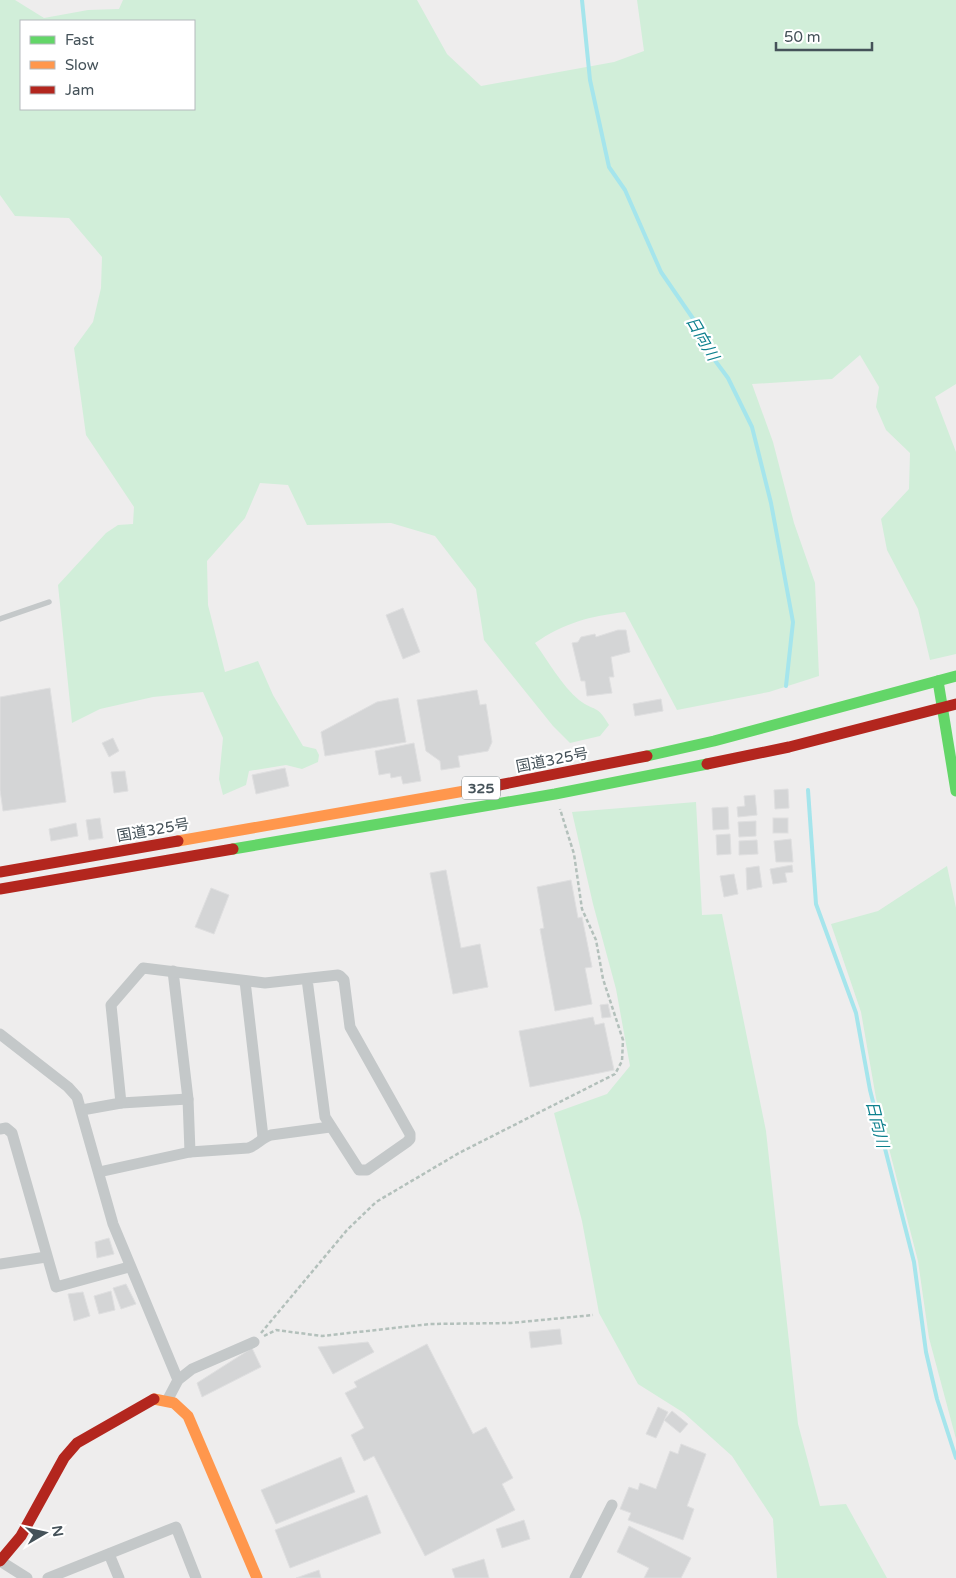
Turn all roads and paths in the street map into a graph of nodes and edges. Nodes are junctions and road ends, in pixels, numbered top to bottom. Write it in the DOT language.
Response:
graph roads {
  1 [pos="49,602"];
  2 [pos="0,619"];
  3 [pos="956,676"];
  4 [pos="938,681"];
  5 [pos="956,704"];
  6 [pos="944,707"];
  7 [pos="956,791"];
  8 [pos="555,794"];
  9 [pos="0,872"];
  10 [pos="0,889"];
  11 [pos="173,971"];
  12 [pos="307,979"];
  13 [pos="245,981"];
  14 [pos="0,1034"];
  15 [pos="188,1099"];
  16 [pos="120,1103"];
  17 [pos="82,1110"];
  18 [pos="330,1127"];
  19 [pos="0,1129"];
  20 [pos="263,1137"];
  21 [pos="190,1152"];
  22 [pos="99,1172"];
  23 [pos="46,1257"];
  24 [pos="0,1264"];
  25 [pos="129,1267"];
  26 [pos="593,1315"];
  27 [pos="254,1342"];
  28 [pos="178,1380"];
  29 [pos="168,1399"];
  30 [pos="612,1505"];
  31 [pos="109,1554"];
  32 [pos="0,1561"];
  33 [pos="27,1578"];
  34 [pos="48,1578"];
  35 [pos="119,1578"];
  36 [pos="196,1578"];
  37 [pos="257,1578"];
  38 [pos="575,1578"];
  1 -- 2 [label="lane"];
  3 -- 4 [label="main road, 国道325号 / 325"];
  4 -- 6 [label="main road"];
  4 -- 9 [label="main road, 国道325号 / 325"];
  5 -- 6 [label="main road, 325"];
  6 -- 7 [label="main road"];
  6 -- 8 [label="main road, 325"];
  8 -- 10 [label="main road, 325"];
  8 -- 27 [label="path"];
  11 -- 13 [label="street"];
  11 -- 15 [label="street"];
  11 -- 16 [label="street"];
  12 -- 13 [label="street"];
  12 -- 18 [label="street"];
  12 -- 18 [label="street"];
  13 -- 20 [label="street"];
  14 -- 17 [label="street"];
  15 -- 16 [label="street"];
  15 -- 21 [label="street"];
  16 -- 17 [label="street"];
  17 -- 22 [label="street"];
  18 -- 20 [label="street"];
  19 -- 23 [label="street"];
  20 -- 21 [label="street"];
  21 -- 22 [label="street"];
  22 -- 25 [label="street"];
  23 -- 24 [label="street"];
  23 -- 25 [label="street"];
  25 -- 28 [label="street"];
  26 -- 27 [label="path"];
  27 -- 28 [label="street"];
  28 -- 29 [label="street"];
  29 -- 32 [label="main road"];
  29 -- 37 [label="main road"];
  30 -- 38 [label="street"];
  31 -- 34 [label="street"];
  31 -- 35 [label="street"];
  31 -- 36 [label="street"];
  32 -- 33 [label="street"];
}
